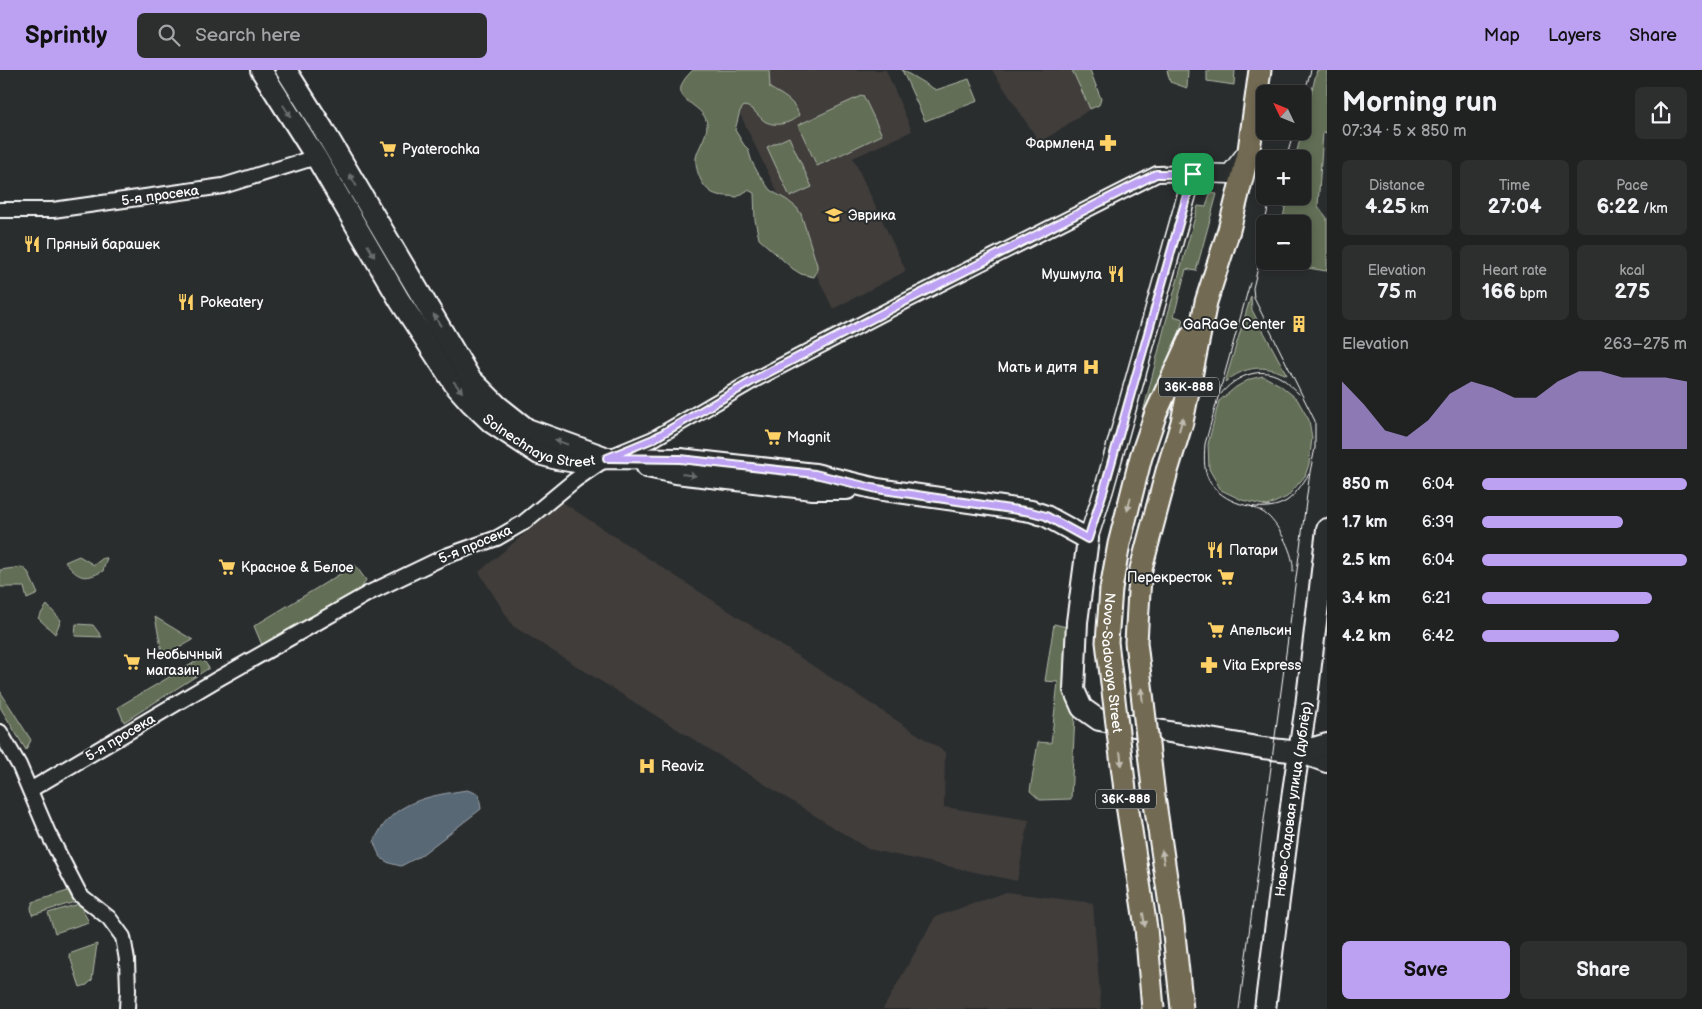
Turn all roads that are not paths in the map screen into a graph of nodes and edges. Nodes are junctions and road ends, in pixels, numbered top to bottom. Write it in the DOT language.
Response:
graph roads {
  1 [pos="261,70"];
  2 [pos="286,70"];
  3 [pos="1260,70"];
  4 [pos="1249,150"];
  5 [pos="316,157"];
  6 [pos="1193,174"];
  7 [pos="0,210"];
  8 [pos="1206,302"];
  9 [pos="607,458"];
  10 [pos="1327,529"];
  11 [pos="1088,539"];
  12 [pos="0,732"];
  13 [pos="1327,744"];
  14 [pos="1299,752"];
  15 [pos="1327,762"];
  16 [pos="30,790"];
  17 [pos="127,1009"];
  18 [pos="1152,1009"];
  19 [pos="1182,1009"];
  20 [pos="1265,1009"];
  1 -- 5 [label="main road, Solnechnaya Street, one-way"];
  9 -- 2 [label="main road, Solnechnaya Street, one-way"];
  3 -- 4 [label="main road, Novo-Sadovaya Street / 36К-888"];
  4 -- 6 [label="street"];
  4 -- 8 [label="main road, Novo-Sadovaya Street / 36К-888"];
  5 -- 7 [label="street, 5-я просека"];
  5 -- 9 [label="main road, Solnechnaya Street, one-way"];
  6 -- 9 [label="street, 5-я просека"];
  6 -- 11 [label="street"];
  8 -- 18 [label="main road, Novo-Sadovaya Street / 36К-888, one-way, bridge"];
  19 -- 8 [label="main road, Novo-Sadovaya Street / 36К-888, one-way, bridge"];
  9 -- 11 [label="main road"];
  9 -- 16 [label="street, 5-я просека"];
  10 -- 14 [label="main road, Ново-Садовая улица (дублёр)"];
  11 -- 14 [label="main road"];
  12 -- 16 [label="street"];
  13 -- 14 [label="main road"];
  14 -- 15 [label="main road"];
  14 -- 20 [label="main road, Ново-Садовая улица (дублёр)"];
  16 -- 17 [label="street"];
}
